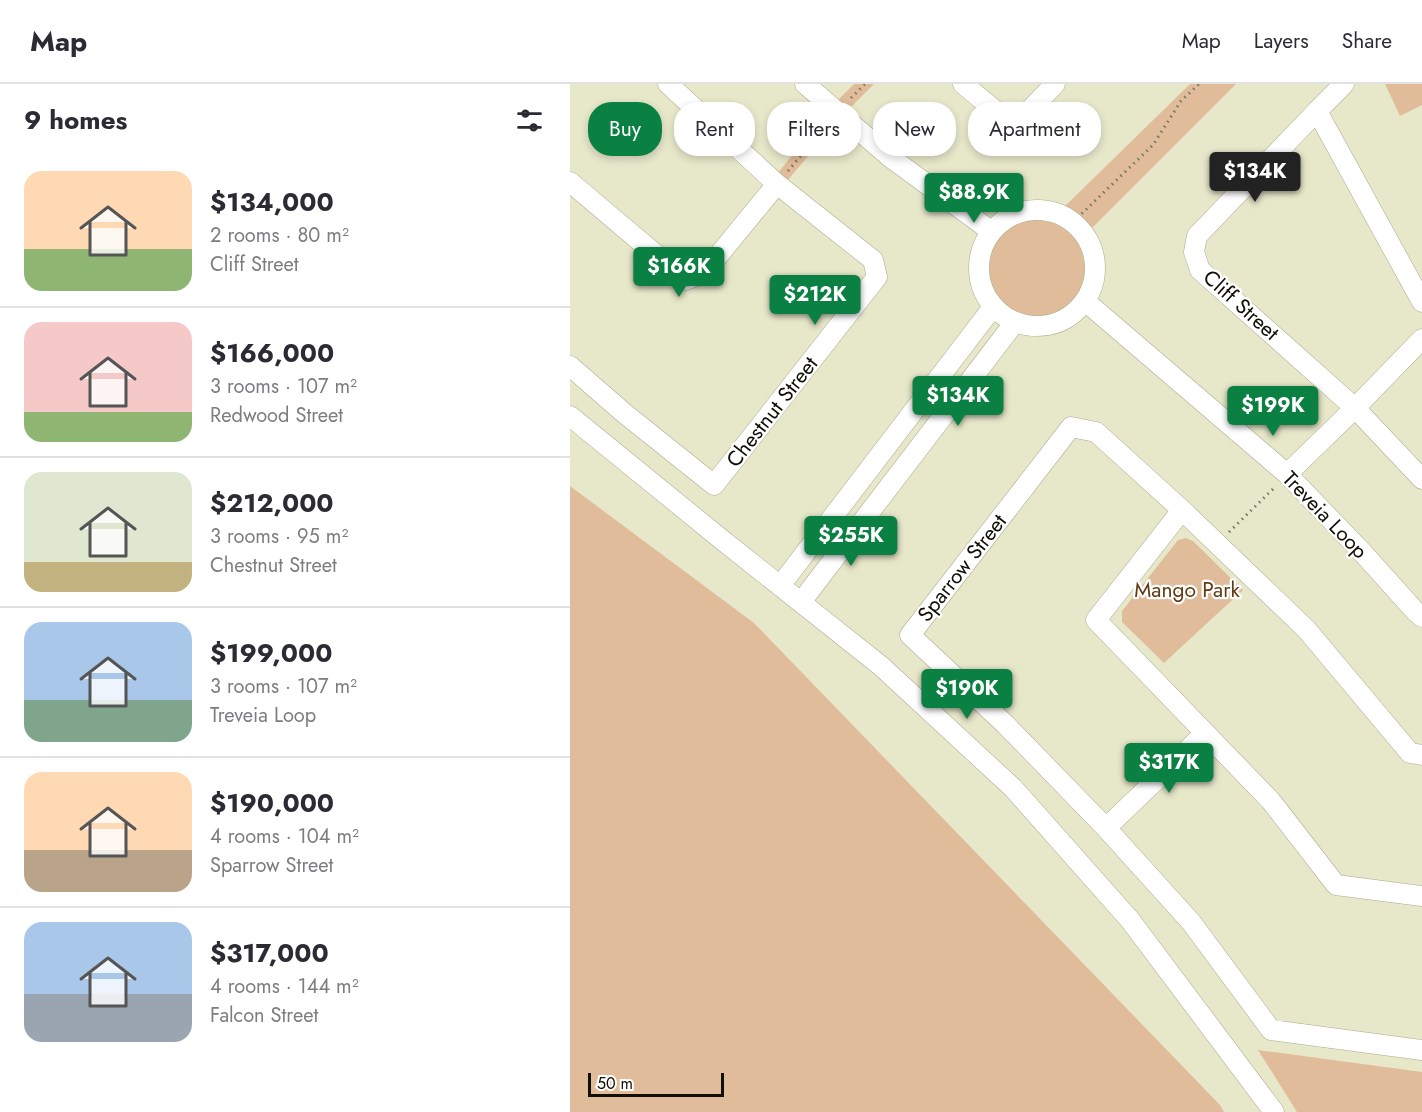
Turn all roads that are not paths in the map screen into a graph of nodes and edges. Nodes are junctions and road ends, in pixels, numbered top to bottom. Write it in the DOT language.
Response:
graph roads {
  1 [pos="668,84"];
  2 [pos="805,84"];
  3 [pos="963,84"];
  4 [pos="1055,84"];
  5 [pos="1344,84"];
  6 [pos="1317,111"];
  7 [pos="570,182"];
  8 [pos="777,184"];
  9 [pos="991,231"];
  10 [pos="1085,301"];
  11 [pos="1422,302"];
  12 [pos="993,307"];
  13 [pos="1014,322"];
  14 [pos="1422,339"];
  15 [pos="570,366"];
  16 [pos="1355,408"];
  17 [pos="570,416"];
  18 [pos="902,426"];
  19 [pos="924,440"];
  20 [pos="1287,474"];
  21 [pos="1422,479"];
  22 [pos="1182,510"];
  23 [pos="780,586"];
  24 [pos="801,602"];
  25 [pos="1422,617"];
  26 [pos="1205,733"];
  27 [pos="1422,755"];
  28 [pos="1106,828"];
  29 [pos="1422,896"];
  30 [pos="1422,1050"];
  31 [pos="1274,1112"];
  1 -- 8 [label="street, Chestnut Street"];
  2 -- 9 [label="street"];
  3 -- 4 [label="street"];
  5 -- 6 [label="street, Cliff Street"];
  6 -- 11 [label="street"];
  6 -- 16 [label="street, Cliff Street"];
  7 -- 8 [label="street"];
  8 -- 15 [label="street, Chestnut Street"];
  9 -- 10 [label="street"];
  9 -- 12 [label="street"];
  10 -- 13 [label="street"];
  10 -- 20 [label="street, Treveia Loop"];
  12 -- 13 [label="street"];
  12 -- 18 [label="street"];
  13 -- 19 [label="street"];
  14 -- 16 [label="street"];
  16 -- 20 [label="street"];
  16 -- 21 [label="street, Cliff Street"];
  17 -- 23 [label="street"];
  18 -- 19 [label="street"];
  18 -- 23 [label="street"];
  19 -- 24 [label="street"];
  20 -- 25 [label="street, Treveia Loop"];
  22 -- 26 [label="street"];
  22 -- 27 [label="street, Sparrow Street"];
  22 -- 28 [label="street, Sparrow Street"];
  23 -- 24 [label="street"];
  24 -- 31 [label="street"];
  26 -- 28 [label="street"];
  26 -- 29 [label="street"];
  28 -- 30 [label="street, Sparrow Street"];
}
